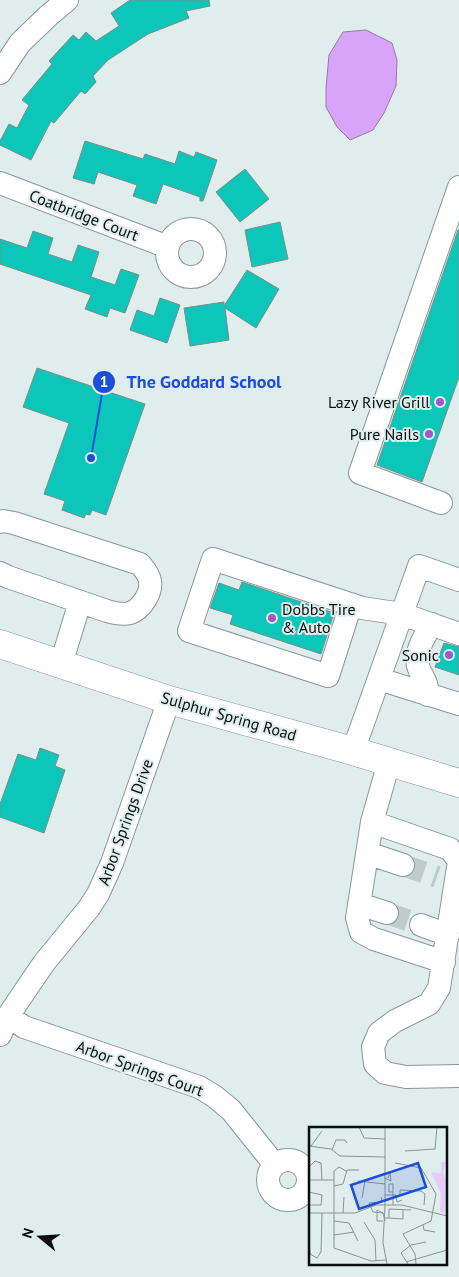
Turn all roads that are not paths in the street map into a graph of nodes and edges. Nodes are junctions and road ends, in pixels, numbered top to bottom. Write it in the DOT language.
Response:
graph roads {
  1 [pos="68,0"];
  2 [pos="0,73"];
  3 [pos="0,183"];
  4 [pos="459,187"];
  5 [pos="168,247"];
  6 [pos="441,503"];
  7 [pos="0,522"];
  8 [pos="0,573"];
  9 [pos="459,580"];
  10 [pos="80,602"];
  11 [pos="351,604"];
  12 [pos="402,614"];
  13 [pos="432,624"];
  14 [pos="459,634"];
  15 [pos="0,644"];
  16 [pos="61,664"];
  17 [pos="379,679"];
  18 [pos="428,695"];
  19 [pos="169,700"];
  20 [pos="459,704"];
  21 [pos="353,751"];
  22 [pos="390,762"];
  23 [pos="429,774"];
  24 [pos="459,774"];
  25 [pos="459,784"];
  26 [pos="459,796"];
  27 [pos="372,822"];
  28 [pos="367,853"];
  29 [pos="403,865"];
  30 [pos="359,904"];
  31 [pos="456,908"];
  32 [pos="388,914"];
  33 [pos="421,925"];
  34 [pos="448,935"];
  35 [pos="444,962"];
  36 [pos="4,1025"];
  37 [pos="459,1076"];
  38 [pos="275,1165"];
  1 -- 2 [label="street"];
  3 -- 5 [label="street, Coatbridge Court"];
  4 -- 6 [label="street"];
  7 -- 10 [label="street"];
  8 -- 10 [label="street"];
  9 -- 12 [label="street"];
  10 -- 16 [label="street"];
  11 -- 11 [label="street"];
  11 -- 12 [label="street"];
  12 -- 13 [label="street"];
  12 -- 17 [label="street"];
  13 -- 14 [label="street"];
  13 -- 18 [label="street"];
  15 -- 16 [label="main road, Sulphur Spring Road"];
  16 -- 19 [label="main road, Sulphur Spring Road"];
  17 -- 18 [label="street"];
  17 -- 21 [label="street"];
  18 -- 20 [label="street"];
  19 -- 21 [label="main road, Sulphur Spring Road"];
  19 -- 36 [label="street, Arbor Springs Drive"];
  21 -- 22 [label="main road, Sulphur Spring Road"];
  22 -- 23 [label="main road, Sulphur Spring Road"];
  22 -- 27 [label="street"];
  23 -- 24 [label="main road"];
  23 -- 25 [label="main road, Sulphur Spring Road"];
  23 -- 26 [label="main road"];
  27 -- 28 [label="street"];
  27 -- 31 [label="street"];
  28 -- 29 [label="street"];
  28 -- 30 [label="street"];
  30 -- 32 [label="street"];
  30 -- 35 [label="street"];
  31 -- 34 [label="street"];
  33 -- 34 [label="street"];
  34 -- 35 [label="street"];
  35 -- 37 [label="street"];
  36 -- 38 [label="street, Arbor Springs Court"];
}
